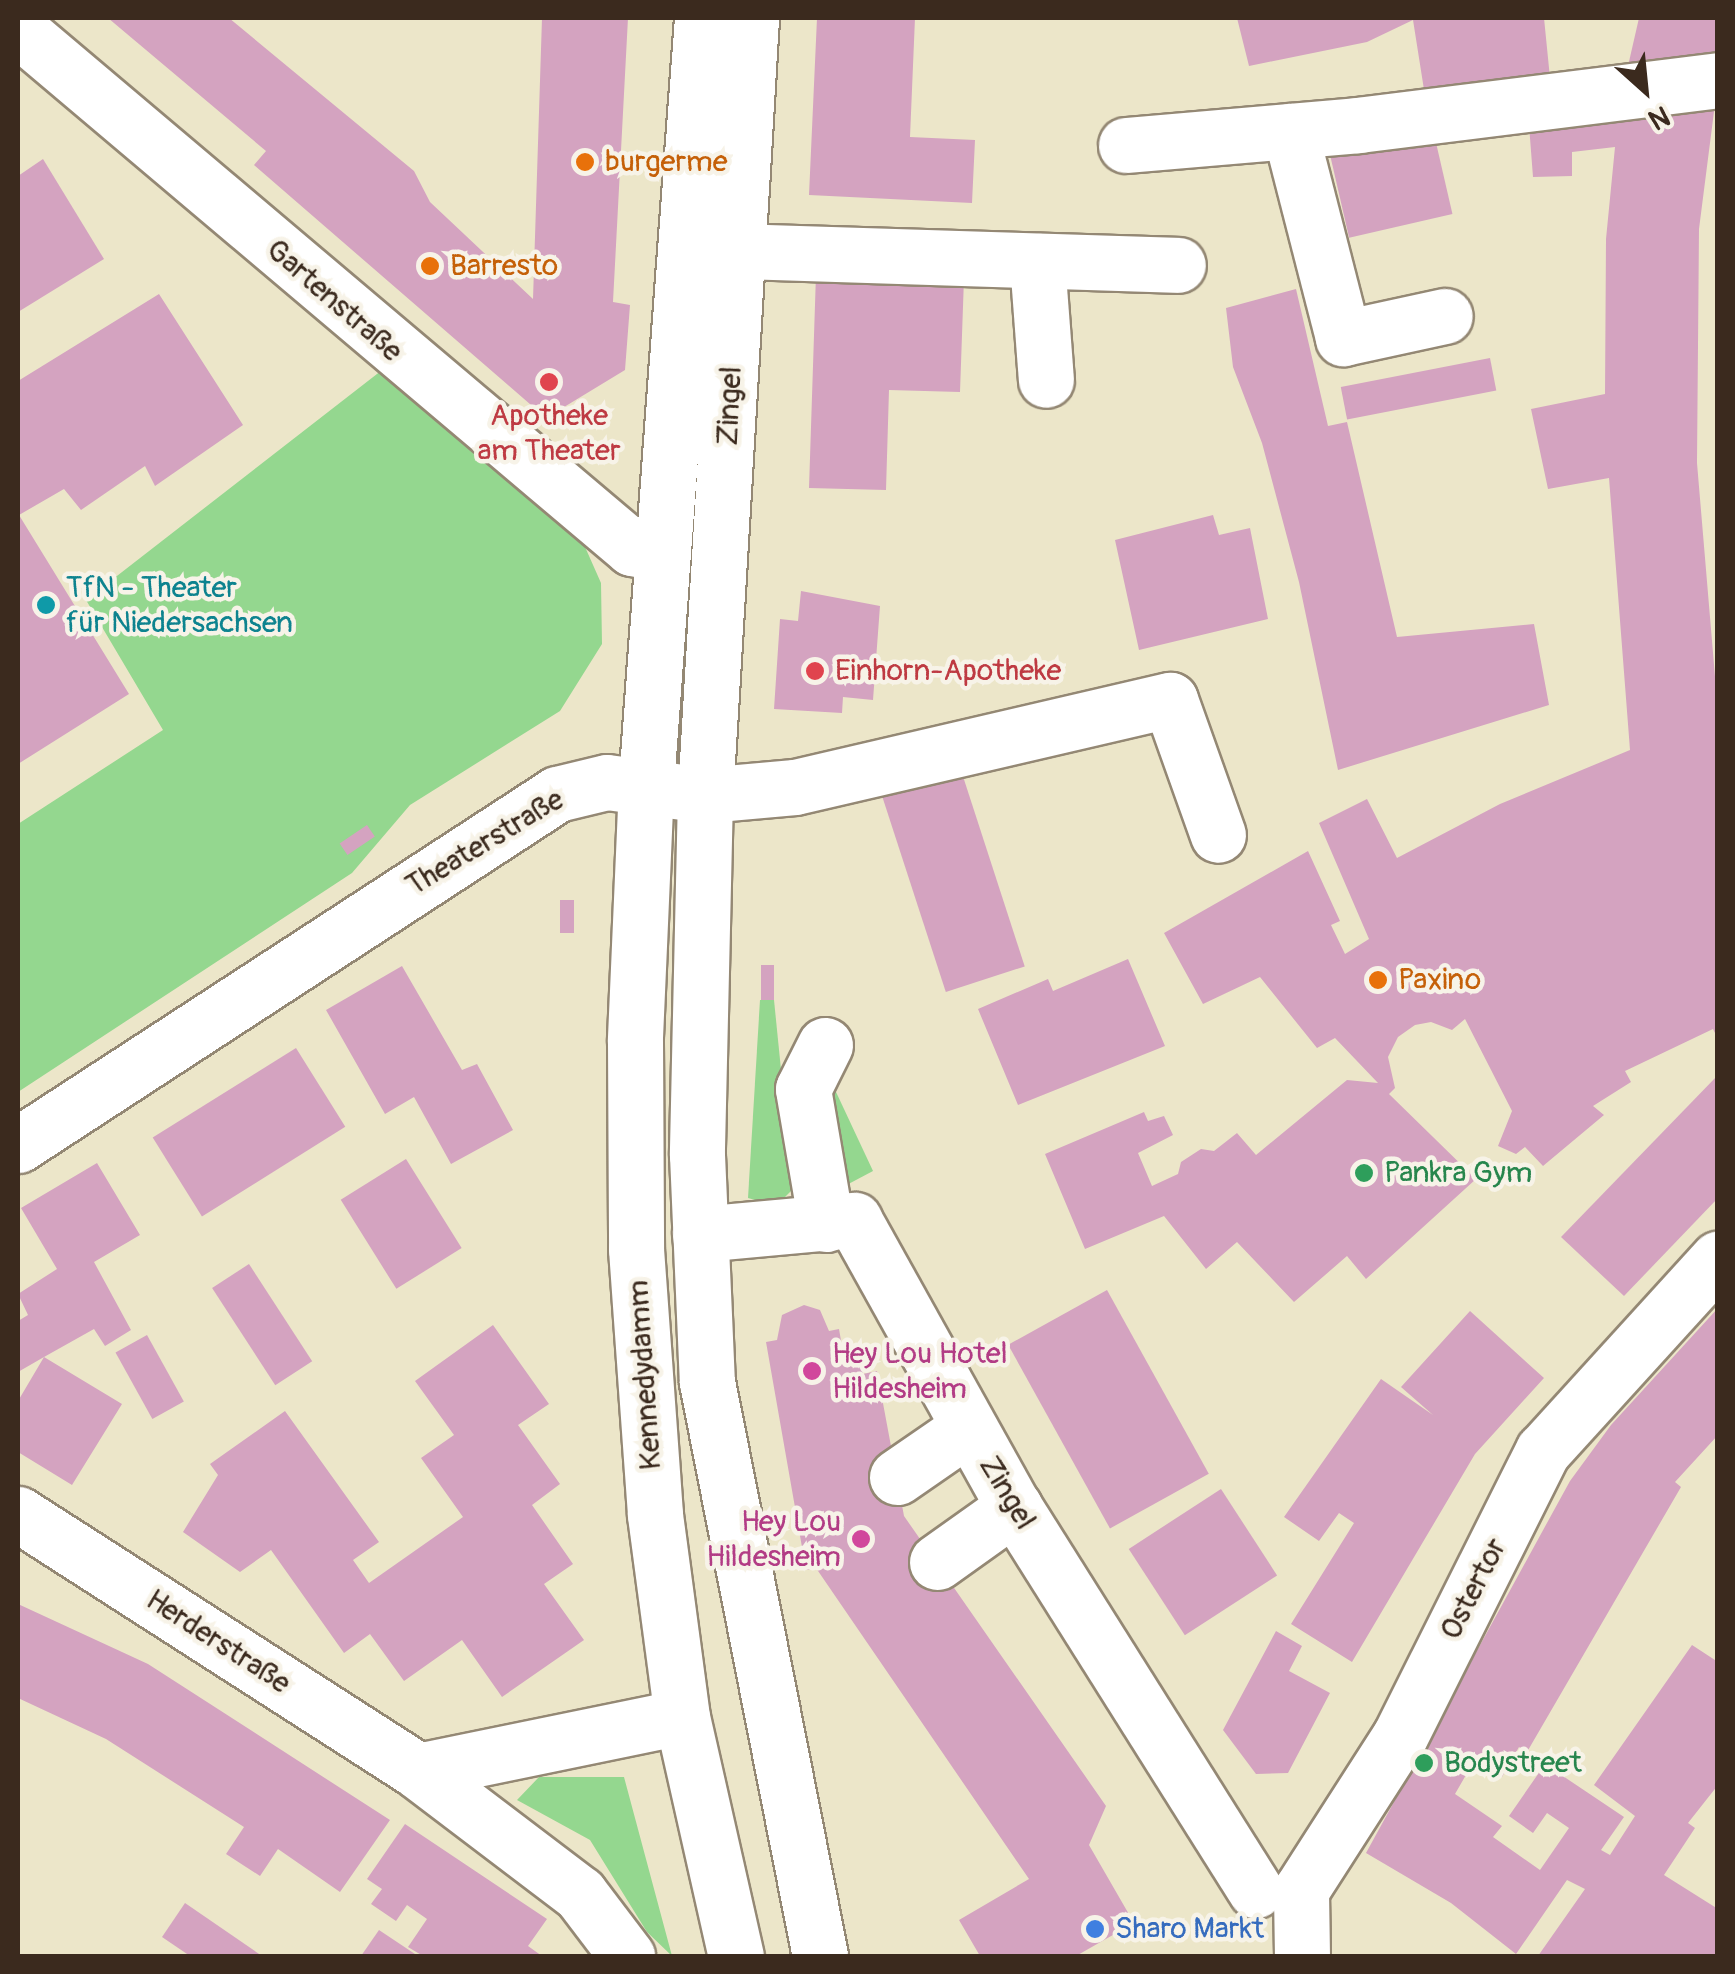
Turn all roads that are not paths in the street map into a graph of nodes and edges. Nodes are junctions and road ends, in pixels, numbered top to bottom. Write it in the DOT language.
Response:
graph roads {
  1 [pos="702,18"];
  2 [pos="751,18"];
  3 [pos="18,29"];
  4 [pos="1718,80"];
  5 [pos="1290,131"];
  6 [pos="1126,146"];
  7 [pos="738,251"];
  8 [pos="1037,260"];
  9 [pos="1178,265"];
  10 [pos="1445,316"];
  11 [pos="1046,380"];
  12 [pos="662,554"];
  13 [pos="646,785"];
  14 [pos="705,794"];
  15 [pos="1218,836"];
  16 [pos="825,1045"];
  17 [pos="18,1145"];
  18 [pos="826,1224"];
  19 [pos="700,1234"];
  20 [pos="1718,1258"];
  21 [pos="968,1428"];
  22 [pos="897,1478"];
  23 [pos="1014,1506"];
  24 [pos="18,1514"];
  25 [pos="938,1562"];
  26 [pos="682,1717"];
  27 [pos="418,1771"];
  28 [pos="1255,1890"];
  29 [pos="628,1956"];
  30 [pos="736,1956"];
  31 [pos="820,1956"];
  32 [pos="1302,1956"];
  1 -- 12 [label="street, Zingel"];
  2 -- 7 [label="street, Zingel"];
  3 -- 12 [label="street, Gartenstraße"];
  4 -- 5 [label="street"];
  5 -- 6 [label="street"];
  5 -- 10 [label="street"];
  7 -- 8 [label="street"];
  7 -- 14 [label="street, Zingel"];
  8 -- 9 [label="street"];
  8 -- 11 [label="street"];
  12 -- 13 [label="street, Zingel"];
  13 -- 14 [label="street, Theaterstraße"];
  13 -- 17 [label="street, Theaterstraße"];
  13 -- 26 [label="street, Kennedydamm"];
  14 -- 15 [label="street, Theaterstraße"];
  14 -- 19 [label="street, Kennedydamm"];
  16 -- 18 [label="street"];
  18 -- 19 [label="street, Zingel"];
  18 -- 21 [label="street, Zingel"];
  19 -- 31 [label="street, Kennedydamm"];
  20 -- 32 [label="street, Ostertor"];
  21 -- 22 [label="street"];
  21 -- 23 [label="street, Zingel"];
  23 -- 25 [label="street"];
  23 -- 28 [label="street, Zingel"];
  24 -- 27 [label="street, Herderstraße"];
  26 -- 27 [label="street"];
  26 -- 30 [label="street, Kennedydamm"];
  27 -- 29 [label="street, Herderstraße"];
}
